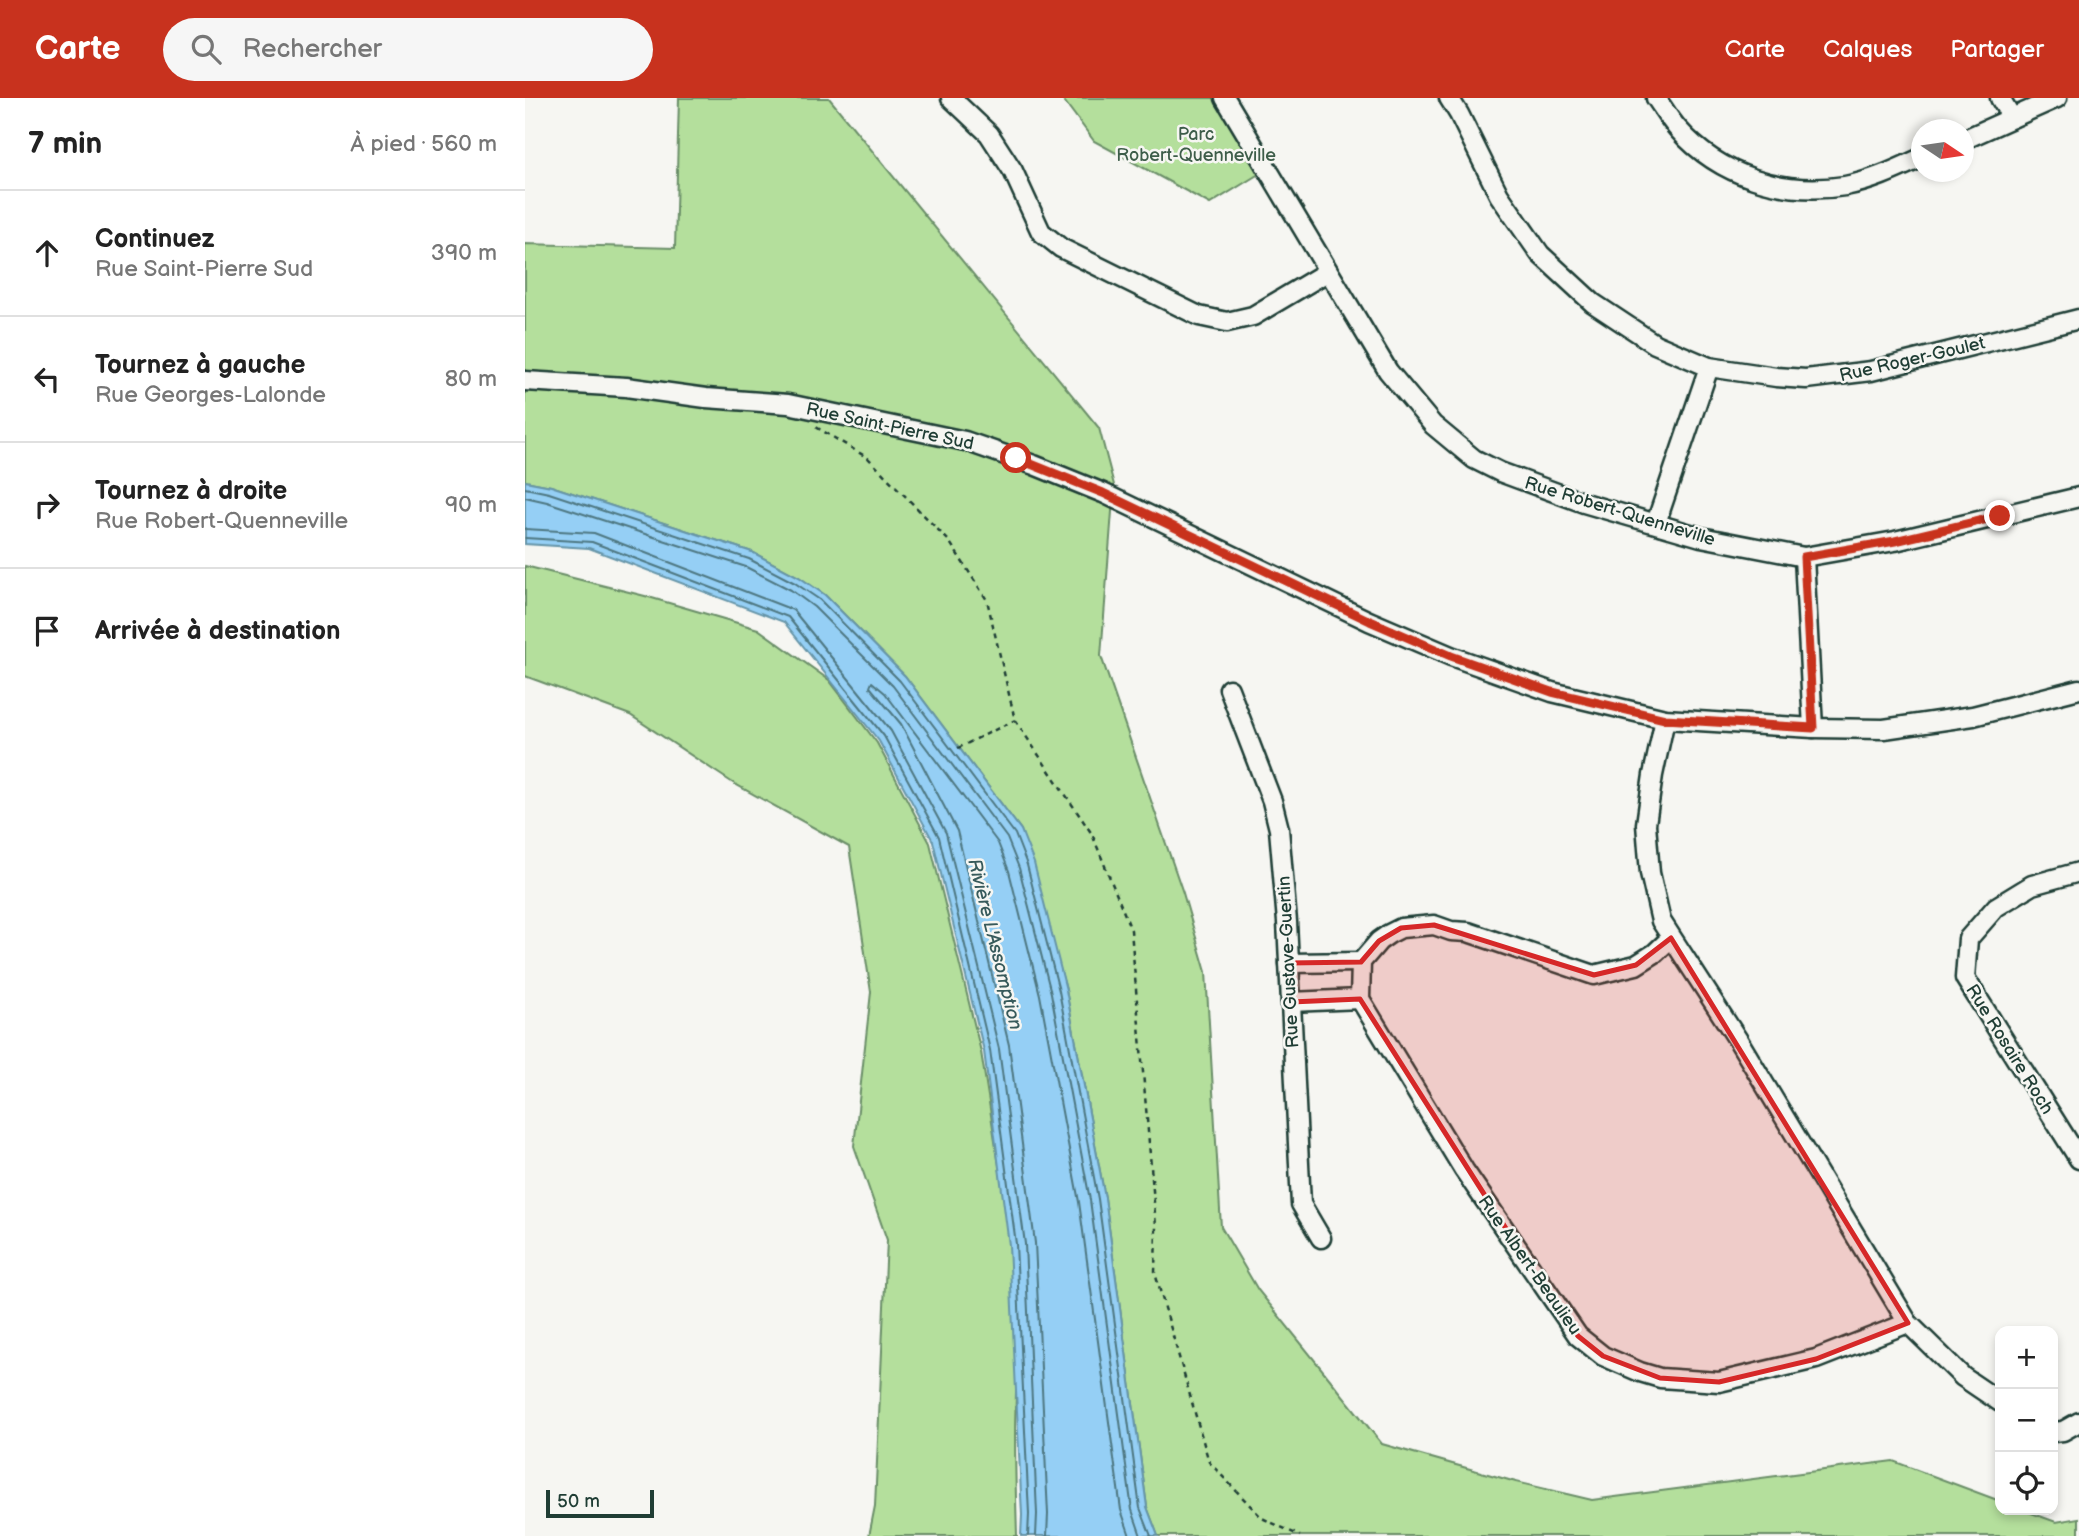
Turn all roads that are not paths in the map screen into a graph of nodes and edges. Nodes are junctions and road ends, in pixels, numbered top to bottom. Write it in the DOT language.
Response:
graph roads {
  1 [pos="951,98"];
  2 [pos="1225,98"];
  3 [pos="1448,98"];
  4 [pos="1656,98"];
  5 [pos="2000,98"];
  6 [pos="2057,98"];
  7 [pos="2012,118"];
  8 [pos="1974,135"];
  9 [pos="1911,162"];
  10 [pos="1327,272"];
  11 [pos="2079,320"];
  12 [pos="1709,367"];
  13 [pos="525,381"];
  14 [pos="2079,497"];
  15 [pos="1656,523"];
  16 [pos="1804,557"];
  17 [pos="2079,689"];
  18 [pos="1230,690"];
  19 [pos="1665,719"];
  20 [pos="1813,728"];
  21 [pos="2079,872"];
  22 [pos="1671,938"];
  23 [pos="1361,962"];
  24 [pos="1289,963"];
  25 [pos="1360,999"];
  26 [pos="1291,1002"];
  27 [pos="2079,1159"];
  28 [pos="1321,1238"];
  29 [pos="1908,1322"];
  30 [pos="1995,1399"];
  31 [pos="2079,1422"];
  32 [pos="2058,1432"];
  1 -- 10 [label="street"];
  2 -- 10 [label="street, Rue Robert-Quenneville"];
  3 -- 12 [label="street, Rue Roger-Goulet"];
  4 -- 9 [label="street"];
  5 -- 7 [label="street"];
  6 -- 7 [label="street"];
  7 -- 8 [label="street"];
  10 -- 15 [label="street, Rue Robert-Quenneville"];
  11 -- 12 [label="street, Rue Roger-Goulet"];
  12 -- 15 [label="street"];
  13 -- 19 [label="street, Rue Saint-Pierre Sud"];
  14 -- 16 [label="street, Rue Robert-Quenneville"];
  15 -- 16 [label="street, Rue Robert-Quenneville"];
  16 -- 20 [label="street"];
  17 -- 20 [label="street, Rue Saint-Pierre Sud"];
  18 -- 24 [label="street, Rue Gustave-Guertin"];
  19 -- 20 [label="street, Rue Saint-Pierre Sud"];
  19 -- 22 [label="street"];
  21 -- 27 [label="street, Rue Rosaire Roch"];
  22 -- 23 [label="street"];
  22 -- 29 [label="street"];
  23 -- 24 [label="street"];
  23 -- 25 [label="street"];
  24 -- 26 [label="street, Rue Gustave-Guertin"];
  25 -- 26 [label="street"];
  25 -- 29 [label="street, Rue Albert-Beaulieu"];
  26 -- 28 [label="street, Rue Gustave-Guertin"];
  29 -- 30 [label="street"];
  31 -- 32 [label="street"];
}
